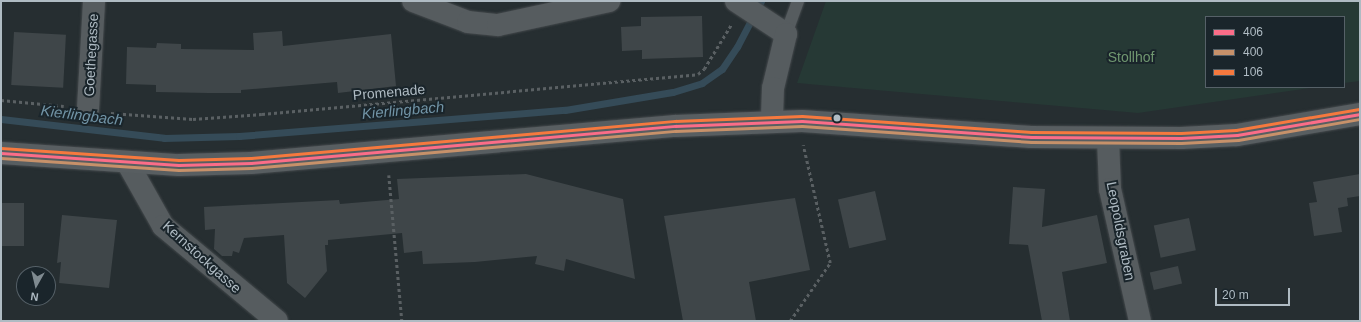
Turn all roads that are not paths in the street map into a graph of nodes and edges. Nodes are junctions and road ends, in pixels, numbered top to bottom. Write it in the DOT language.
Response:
graph roads {
  1 [pos="94,1"];
  2 [pos="413,1"];
  3 [pos="609,1"];
  4 [pos="798,1"];
  5 [pos="739,4"];
  6 [pos="786,34"];
  7 [pos="88,109"];
  8 [pos="1360,114"];
  9 [pos="772,122"];
  10 [pos="1108,140"];
  11 [pos="1,153"];
  12 [pos="127,162"];
  13 [pos="277,321"];
  14 [pos="1140,321"];
  1 -- 7 [label="street, Goethegasse"];
  2 -- 3 [label="street"];
  4 -- 6 [label="lane"];
  5 -- 6 [label="street"];
  6 -- 9 [label="street"];
  8 -- 10 [label="main road"];
  9 -- 10 [label="main road"];
  9 -- 12 [label="main road"];
  10 -- 14 [label="street, Leopoldsgraben"];
  11 -- 12 [label="main road"];
  12 -- 13 [label="street, Kernstockgasse"];
}
